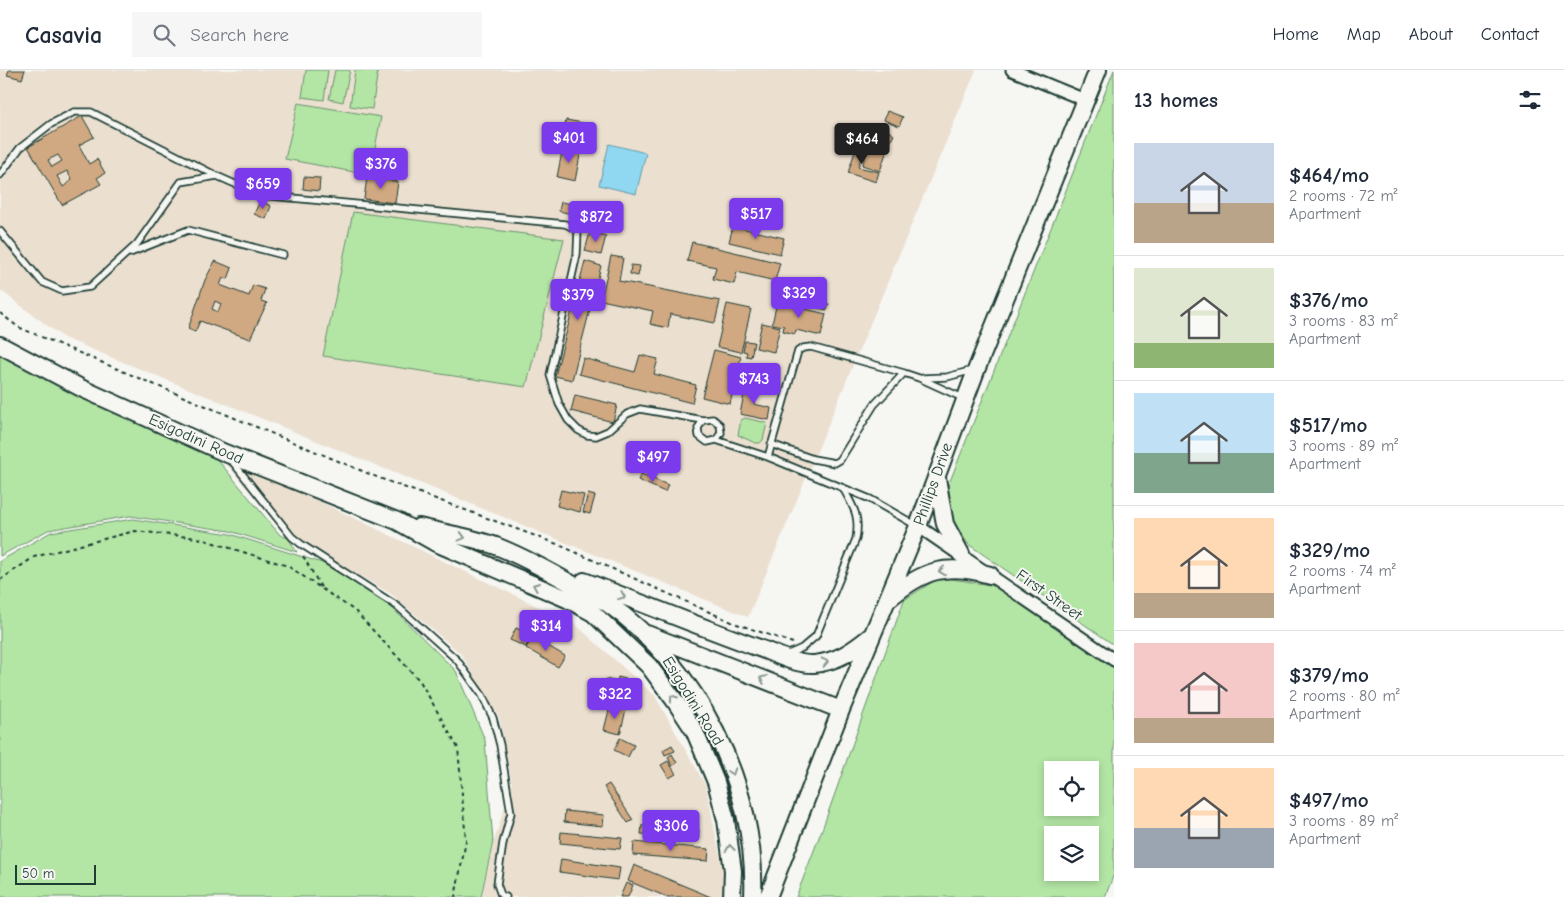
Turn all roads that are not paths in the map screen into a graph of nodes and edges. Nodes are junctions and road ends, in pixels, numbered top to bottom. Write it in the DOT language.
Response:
graph roads {
  1 [pos="1012,70"];
  2 [pos="1098,70"];
  3 [pos="1085,100"];
  4 [pos="0,175"];
  5 [pos="217,176"];
  6 [pos="0,231"];
  7 [pos="128,254"];
  8 [pos="283,255"];
  9 [pos="0,346"];
  10 [pos="977,368"];
  11 [pos="904,373"];
  12 [pos="919,378"];
  13 [pos="965,398"];
  14 [pos="703,420"];
  15 [pos="716,440"];
  16 [pos="771,444"];
  17 [pos="225,453"];
  18 [pos="768,457"];
  19 [pos="936,476"];
  20 [pos="843,488"];
  21 [pos="397,522"];
  22 [pos="918,526"];
  23 [pos="496,546"];
  24 [pos="961,554"];
  25 [pos="990,575"];
  26 [pos="888,599"];
  27 [pos="593,614"];
  28 [pos="640,630"];
  29 [pos="873,634"];
  30 [pos="783,657"];
  31 [pos="1114,660"];
  32 [pos="841,710"];
  33 [pos="506,897"];
  34 [pos="732,897"];
  35 [pos="753,897"];
  36 [pos="768,897"];
  1 -- 3 [label="street"];
  2 -- 3 [label="main road, Phillips Drive"];
  3 -- 10 [label="main road, Phillips Drive"];
  4 -- 5 [label="lane"];
  5 -- 7 [label="lane"];
  5 -- 14 [label="lane"];
  6 -- 7 [label="lane"];
  7 -- 8 [label="lane"];
  9 -- 17 [label="main road, Esigodini Road"];
  10 -- 12 [label="lane"];
  10 -- 13 [label="main road, Phillips Drive"];
  11 -- 12 [label="lane"];
  11 -- 16 [label="lane"];
  11 -- 16 [label="lane"];
  12 -- 13 [label="lane"];
  13 -- 19 [label="main road, Phillips Drive"];
  14 -- 15 [label="lane"];
  14 -- 15 [label="lane"];
  15 -- 18 [label="lane"];
  16 -- 18 [label="lane"];
  17 -- 21 [label="main road, Esigodini Road"];
  17 -- 33 [label="lane"];
  18 -- 20 [label="lane"];
  19 -- 22 [label="main road, Phillips Drive"];
  19 -- 24 [label="main road"];
  20 -- 22 [label="lane"];
  20 -- 30 [label="lane"];
  21 -- 23 [label="main road, Esigodini Road, one-way"];
  27 -- 21 [label="main road, Esigodini Road, one-way"];
  22 -- 24 [label="street, First Street"];
  22 -- 26 [label="main road, Phillips Drive"];
  23 -- 28 [label="main road, Esigodini Road"];
  23 -- 30 [label="main road, one-way"];
  24 -- 25 [label="street, First Street"];
  25 -- 26 [label="main road, one-way"];
  25 -- 31 [label="street, First Street"];
  26 -- 29 [label="main road, Phillips Drive"];
  27 -- 28 [label="main road"];
  34 -- 27 [label="main road, Esigodini Road, one-way"];
  32 -- 28 [label="main road, one-way"];
  28 -- 35 [label="main road, Esigodini Road, one-way"];
  30 -- 29 [label="main road, one-way"];
  29 -- 32 [label="main road, Phillips Drive"];
  32 -- 36 [label="main road, Phillips Drive"];
}
